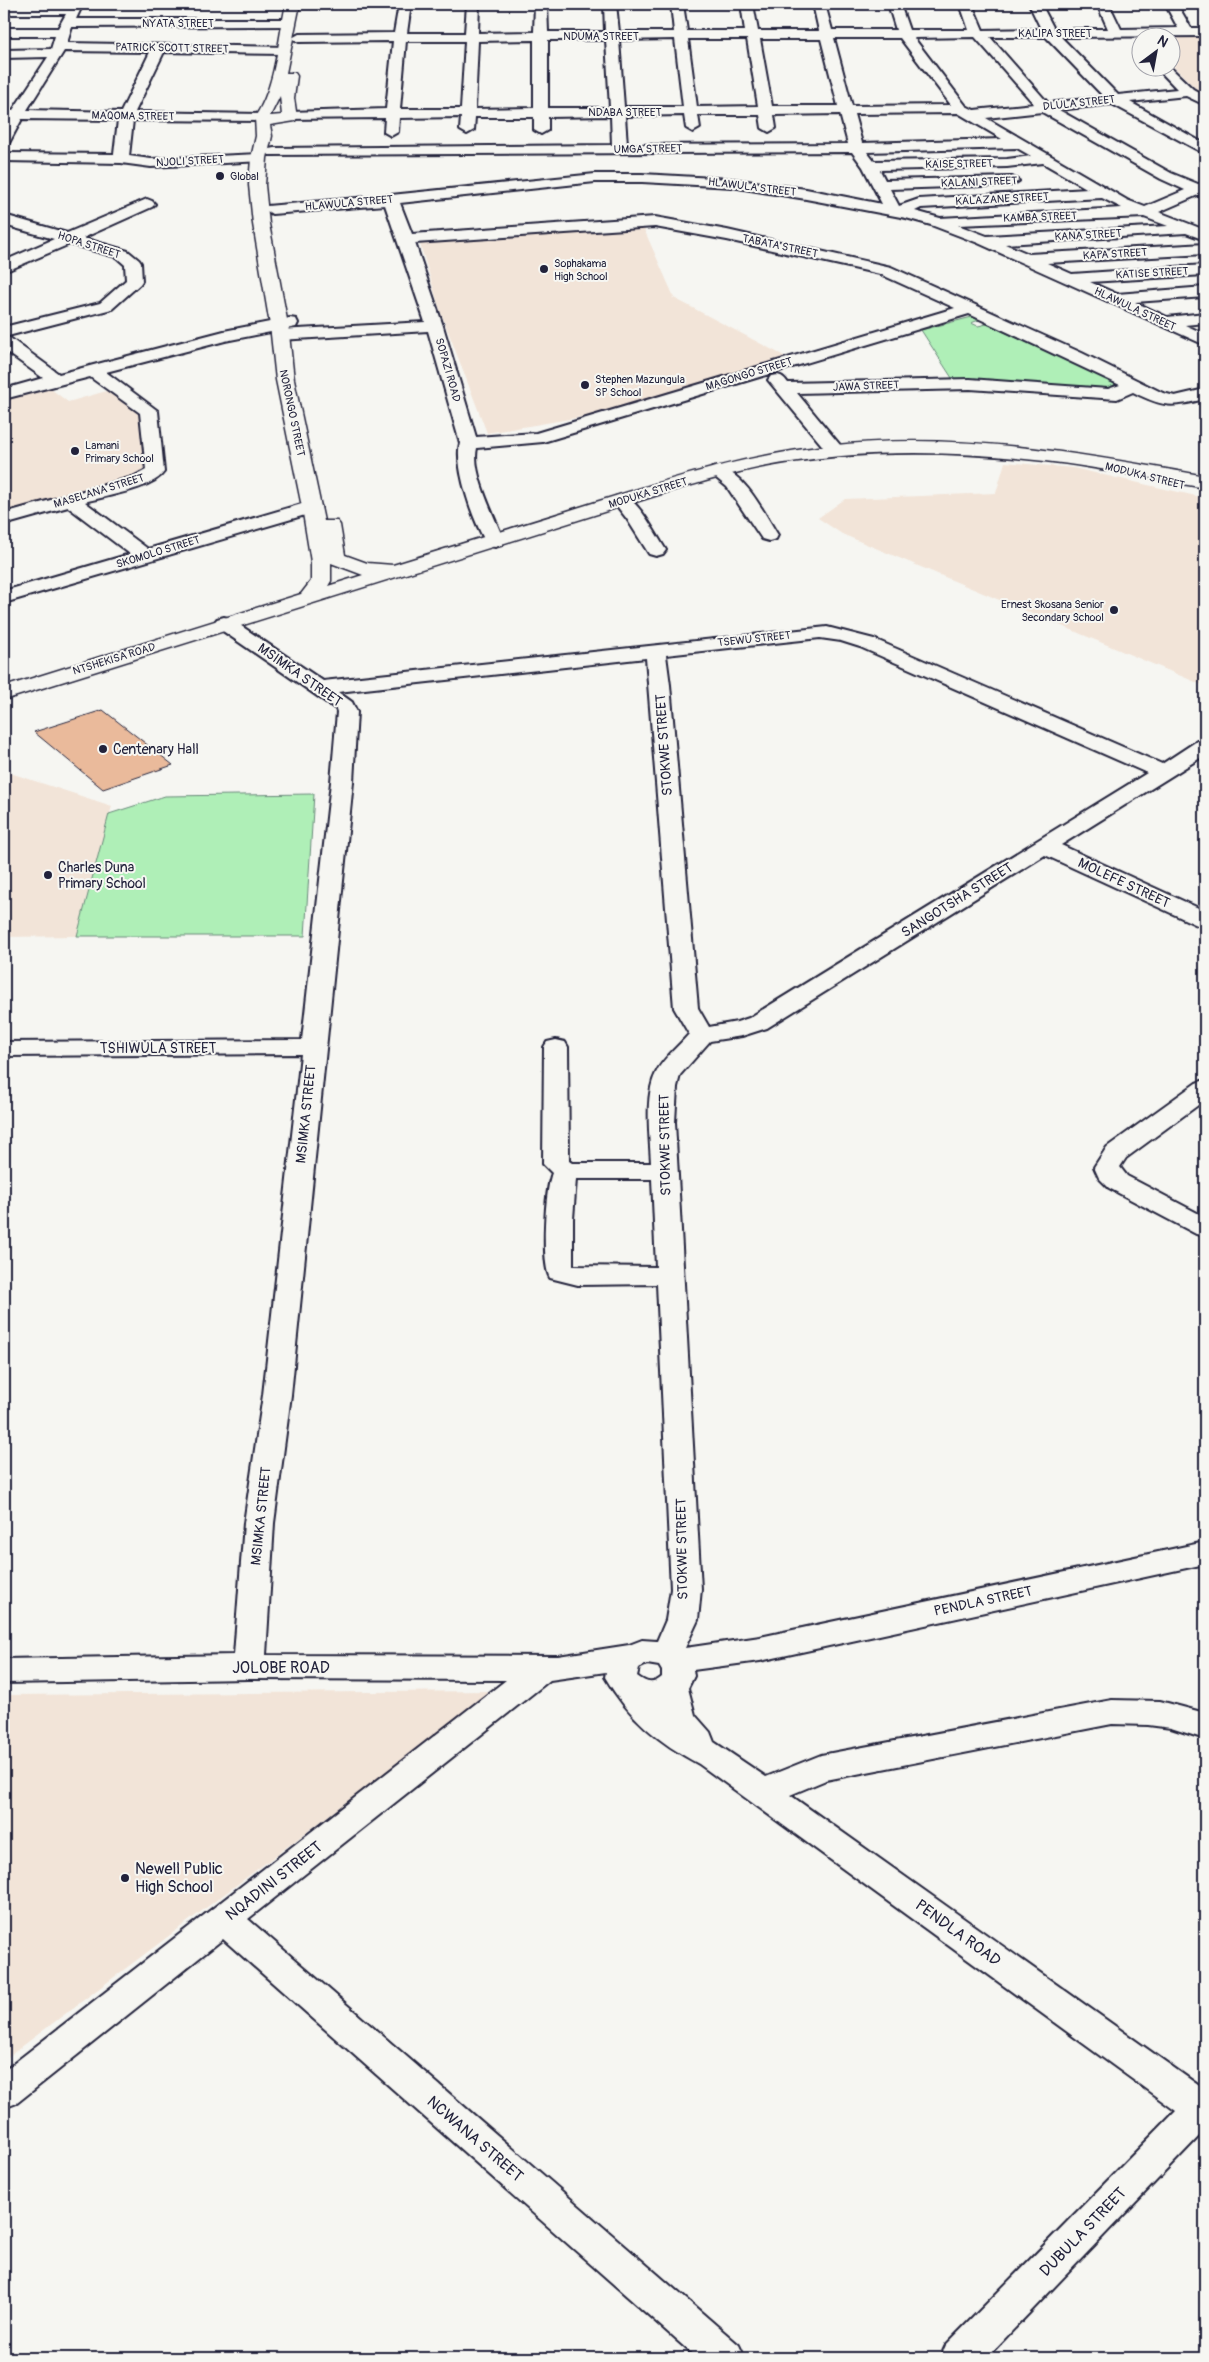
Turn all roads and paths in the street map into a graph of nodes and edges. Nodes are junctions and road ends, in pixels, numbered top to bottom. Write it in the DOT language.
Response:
graph roads {
  1 [pos="293,4"];
  2 [pos="304,4"];
  3 [pos="405,4"];
  4 [pos="473,4"];
  5 [pos="541,4"];
  6 [pos="610,4"];
  7 [pos="677,4"];
  8 [pos="747,4"];
  9 [pos="818,4"];
  10 [pos="894,4"];
  11 [pos="966,4"];
  12 [pos="1035,4"];
  13 [pos="1103,4"];
  14 [pos="1171,4"];
  15 [pos="75,7"];
  16 [pos="4,10"];
  17 [pos="288,22"];
  18 [pos="66,27"];
  19 [pos="4,32"];
  20 [pos="1187,32"];
  21 [pos="1205,32"];
  22 [pos="980,33"];
  23 [pos="1051,33"];
  24 [pos="1123,33"];
  25 [pos="904,34"];
  26 [pos="680,35"];
  27 [pos="753,35"];
  28 [pos="827,35"];
  29 [pos="541,36"];
  30 [pos="612,36"];
  31 [pos="401,37"];
  32 [pos="472,37"];
  33 [pos="299,38"];
  34 [pos="1132,39"];
  35 [pos="159,48"];
  36 [pos="59,50"];
  37 [pos="283,50"];
  38 [pos="4,54"];
  39 [pos="1174,78"];
  40 [pos="1188,92"];
  41 [pos="1115,100"];
  42 [pos="1205,101"];
  43 [pos="1044,107"];
  44 [pos="847,110"];
  45 [pos="765,111"];
  46 [pos="909,111"];
  47 [pos="616,112"];
  48 [pos="691,112"];
  49 [pos="966,112"];
  50 [pos="467,113"];
  51 [pos="540,113"];
  52 [pos="392,114"];
  53 [pos="11,115"];
  54 [pos="126,116"];
  55 [pos="264,117"];
  56 [pos="287,117"];
  57 [pos="4,140"];
  58 [pos="1022,143"];
  59 [pos="930,146"];
  60 [pos="773,148"];
  61 [pos="856,148"];
  62 [pos="695,149"];
  63 [pos="541,150"];
  64 [pos="620,150"];
  65 [pos="1205,150"];
  66 [pos="389,151"];
  67 [pos="467,151"];
  68 [pos="274,152"];
  69 [pos="4,157"];
  70 [pos="259,158"];
  71 [pos="1048,158"];
  72 [pos="121,159"];
  73 [pos="870,166"];
  74 [pos="1078,177"];
  75 [pos="1050,179"];
  76 [pos="1030,180"];
  77 [pos="880,185"];
  78 [pos="1202,190"];
  79 [pos="1105,193"];
  80 [pos="391,200"];
  81 [pos="147,204"];
  82 [pos="898,212"];
  83 [pos="1145,212"];
  84 [pos="269,218"];
  85 [pos="4,220"];
  86 [pos="936,222"];
  87 [pos="23,225"];
  88 [pos="1198,232"];
  89 [pos="4,234"];
  90 [pos="70,238"];
  91 [pos="407,239"];
  92 [pos="984,240"];
  93 [pos="1205,249"];
  94 [pos="1025,259"];
  95 [pos="4,267"];
  96 [pos="1205,270"];
  97 [pos="1068,278"];
  98 [pos="1205,292"];
  99 [pos="1116,299"];
  100 [pos="970,309"];
  101 [pos="1205,318"];
  102 [pos="1165,322"];
  103 [pos="435,326"];
  104 [pos="285,329"];
  105 [pos="4,332"];
  106 [pos="1205,340"];
  107 [pos="4,342"];
  108 [pos="766,369"];
  109 [pos="93,371"];
  110 [pos="56,380"];
  111 [pos="1128,382"];
  112 [pos="785,388"];
  113 [pos="4,394"];
  114 [pos="1205,394"];
  115 [pos="469,443"];
  116 [pos="836,451"];
  117 [pos="1084,460"];
  118 [pos="718,472"];
  119 [pos="1205,482"];
  120 [pos="1205,491"];
  121 [pos="71,500"];
  122 [pos="622,501"];
  123 [pos="312,507"];
  124 [pos="4,519"];
  125 [pos="769,535"];
  126 [pos="495,541"];
  127 [pos="656,550"];
  128 [pos="145,556"];
  129 [pos="336,558"];
  130 [pos="399,570"];
  131 [pos="349,586"];
  132 [pos="4,597"];
  133 [pos="308,598"];
  134 [pos="224,623"];
  135 [pos="655,650"];
  136 [pos="319,688"];
  137 [pos="4,694"];
  138 [pos="1205,746"];
  139 [pos="1163,772"];
  140 [pos="1044,846"];
  141 [pos="1205,920"];
  142 [pos="702,1035"];
  143 [pos="312,1047"];
  144 [pos="556,1047"];
  145 [pos="4,1049"];
  146 [pos="1205,1088"];
  147 [pos="566,1171"];
  148 [pos="664,1171"];
  149 [pos="1205,1228"];
  150 [pos="669,1275"];
  151 [pos="1205,1553"];
  152 [pos="631,1656"];
  153 [pos="249,1667"];
  154 [pos="550,1668"];
  155 [pos="672,1670"];
  156 [pos="4,1671"];
  157 [pos="629,1688"];
  158 [pos="1205,1727"];
  159 [pos="711,1754"];
  160 [pos="762,1792"];
  161 [pos="225,1920"];
  162 [pos="4,2092"];
  163 [pos="1204,2109"];
  164 [pos="725,2358"];
  165 [pos="960,2358"];
  1 -- 17 [label="street"];
  2 -- 33 [label="street"];
  3 -- 31 [label="street"];
  4 -- 32 [label="street"];
  5 -- 29 [label="street"];
  6 -- 30 [label="street"];
  7 -- 26 [label="street"];
  8 -- 27 [label="street"];
  9 -- 28 [label="street"];
  10 -- 25 [label="street"];
  11 -- 22 [label="street"];
  12 -- 23 [label="street"];
  13 -- 24 [label="street"];
  14 -- 20 [label="street"];
  15 -- 16 [label="street"];
  15 -- 18 [label="street"];
  17 -- 18 [label="street, NYATA STREET"];
  17 -- 37 [label="street"];
  18 -- 19 [label="street, NYATA STREET"];
  18 -- 36 [label="street"];
  20 -- 21 [label="street, KALIPA STREET"];
  20 -- 24 [label="street, KALIPA STREET"];
  22 -- 23 [label="street, KALIPA STREET"];
  22 -- 25 [label="street, KALIPA STREET"];
  22 -- 43 [label="street"];
  23 -- 24 [label="street, KALIPA STREET"];
  23 -- 41 [label="street"];
  24 -- 34 [label="street"];
  25 -- 28 [label="street, NDUMA STREET"];
  25 -- 49 [label="street"];
  26 -- 27 [label="street, NDUMA STREET"];
  26 -- 30 [label="street, NDUMA STREET"];
  26 -- 48 [label="street"];
  27 -- 28 [label="street, NDUMA STREET"];
  27 -- 45 [label="street"];
  28 -- 44 [label="street"];
  29 -- 30 [label="street, NDUMA STREET"];
  29 -- 32 [label="street, NDUMA STREET"];
  29 -- 51 [label="street"];
  30 -- 47 [label="street"];
  31 -- 32 [label="street, NDUMA STREET"];
  31 -- 33 [label="street, NDUMA STREET"];
  31 -- 52 [label="street"];
  32 -- 50 [label="street"];
  33 -- 56 [label="street"];
  35 -- 36 [label="street, PATRICK SCOTT STREET"];
  35 -- 37 [label="street, PATRICK SCOTT STREET"];
  35 -- 54 [label="street"];
  36 -- 38 [label="street, PATRICK SCOTT STREET"];
  36 -- 53 [label="street"];
  37 -- 55 [label="street"];
  39 -- 40 [label="street"];
  40 -- 41 [label="street, DLULA STREET"];
  40 -- 42 [label="street"];
  41 -- 43 [label="street, DLULA STREET"];
  41 -- 65 [label="street"];
  43 -- 49 [label="street, DLULA STREET"];
  43 -- 78 [label="street"];
  44 -- 45 [label="street, NDABA STREET"];
  44 -- 46 [label="street, NDABA STREET"];
  44 -- 61 [label="street"];
  45 -- 48 [label="street, NDABA STREET"];
  45 -- 60 [label="street"];
  46 -- 49 [label="street, NDABA STREET"];
  46 -- 59 [label="street"];
  47 -- 48 [label="street, NDABA STREET"];
  47 -- 51 [label="street, NDABA STREET"];
  47 -- 64 [label="street"];
  48 -- 62 [label="street"];
  49 -- 58 [label="street"];
  50 -- 51 [label="street, NDABA STREET"];
  50 -- 52 [label="street, NDABA STREET"];
  50 -- 67 [label="street"];
  51 -- 63 [label="street"];
  52 -- 56 [label="street, NDABA STREET"];
  52 -- 66 [label="street"];
  53 -- 54 [label="street, MAQOMA STREET"];
  53 -- 57 [label="street"];
  54 -- 55 [label="street, MAQOMA STREET"];
  54 -- 72 [label="street"];
  55 -- 56 [label="street"];
  55 -- 70 [label="street"];
  56 -- 68 [label="street"];
  58 -- 59 [label="street, UMGA STREET"];
  58 -- 71 [label="street"];
  59 -- 61 [label="street, UMGA STREET"];
  60 -- 61 [label="street, UMGA STREET"];
  60 -- 62 [label="street, UMGA STREET"];
  61 -- 73 [label="street"];
  62 -- 64 [label="street, UMGA STREET"];
  63 -- 64 [label="street, UMGA STREET"];
  63 -- 67 [label="street, UMGA STREET"];
  66 -- 67 [label="street, UMGA STREET"];
  66 -- 68 [label="street, UMGA STREET"];
  68 -- 84 [label="street"];
  69 -- 72 [label="street, NJOLI STREET"];
  70 -- 72 [label="street, NJOLI STREET"];
  70 -- 84 [label="street"];
  71 -- 73 [label="street, KAISE STREET"];
  71 -- 74 [label="street"];
  73 -- 77 [label="street"];
  74 -- 75 [label="street"];
  74 -- 79 [label="street"];
  76 -- 77 [label="street, KALANI STREET"];
  77 -- 82 [label="street"];
  78 -- 83 [label="street"];
  79 -- 82 [label="street, KALAZANE STREET"];
  79 -- 83 [label="street"];
  80 -- 82 [label="street, HLAWULA STREET"];
  80 -- 84 [label="street, HLAWULA STREET"];
  80 -- 91 [label="street, SOPAZI ROAD"];
  81 -- 90 [label="street"];
  82 -- 86 [label="street, HLAWULA STREET"];
  83 -- 86 [label="street, KAMBA STREET"];
  83 -- 88 [label="street"];
  84 -- 104 [label="street, NORONGO STREET"];
  85 -- 87 [label="street, HOPA STREET"];
  86 -- 92 [label="street, HLAWULA STREET"];
  87 -- 89 [label="street"];
  87 -- 90 [label="street, HOPA STREET"];
  88 -- 92 [label="street, KANA STREET"];
  90 -- 95 [label="street"];
  90 -- 105 [label="street, HOPA STREET"];
  91 -- 100 [label="street, TABATA STREET"];
  91 -- 103 [label="street, SOPAZI ROAD"];
  92 -- 94 [label="street, HLAWULA STREET"];
  93 -- 94 [label="street, KAPA STREET"];
  94 -- 97 [label="street, HLAWULA STREET"];
  96 -- 97 [label="street, KATISE STREET"];
  97 -- 99 [label="street, HLAWULA STREET"];
  98 -- 99 [label="street"];
  99 -- 102 [label="street, HLAWULA STREET"];
  100 -- 108 [label="street, MAGONGO STREET"];
  100 -- 111 [label="street, TABATA STREET"];
  101 -- 102 [label="street"];
  102 -- 106 [label="street, HLAWULA STREET"];
  103 -- 104 [label="street"];
  103 -- 115 [label="street, SOPAZI ROAD"];
  104 -- 109 [label="street"];
  104 -- 123 [label="street, NORONGO STREET"];
  104 -- 129 [label="street, NORONGO STREET"];
  107 -- 110 [label="street"];
  108 -- 112 [label="street"];
  108 -- 115 [label="street, MAGONGO STREET"];
  109 -- 110 [label="street"];
  109 -- 121 [label="street, MASELANA STREET"];
  110 -- 113 [label="street"];
  111 -- 112 [label="street, JAWA STREET"];
  111 -- 114 [label="street, TABATA STREET"];
  112 -- 116 [label="street"];
  115 -- 126 [label="street, SOPAZI ROAD"];
  116 -- 117 [label="street, MODUKA STREET"];
  116 -- 118 [label="street, MODUKA STREET"];
  117 -- 119 [label="street, MODUKA STREET"];
  117 -- 120 [label="street, MODUKA STREET"];
  118 -- 122 [label="street, MODUKA STREET"];
  118 -- 125 [label="street"];
  121 -- 124 [label="street, MASELANA STREET"];
  121 -- 128 [label="street"];
  122 -- 126 [label="street, MODUKA STREET"];
  122 -- 127 [label="street"];
  123 -- 128 [label="street, SKOMOLO STREET"];
  123 -- 133 [label="street, NORONGO STREET"];
  126 -- 130 [label="street, MODUKA STREET"];
  128 -- 132 [label="street, SKOMOLO STREET"];
  129 -- 130 [label="street"];
  129 -- 131 [label="street, NORONGO STREET"];
  130 -- 131 [label="street, MODUKA STREET"];
  131 -- 133 [label="street, MODUKA STREET"];
  133 -- 134 [label="street, MODUKA STREET"];
  134 -- 136 [label="street, MSIMKA STREET"];
  134 -- 137 [label="street, NTSHEKISA ROAD"];
  135 -- 136 [label="street, TSEWU STREET"];
  135 -- 139 [label="street, TSEWU STREET"];
  135 -- 142 [label="street, STOKWE STREET"];
  136 -- 143 [label="street, MSIMKA STREET"];
  138 -- 139 [label="street, SANGOTSHA STREET"];
  139 -- 140 [label="street, SANGOTSHA STREET"];
  140 -- 141 [label="street, MOLEFE STREET"];
  140 -- 142 [label="street, SANGOTSHA STREET"];
  142 -- 148 [label="street, STOKWE STREET"];
  143 -- 145 [label="street, TSHIWULA STREET"];
  143 -- 153 [label="street, MSIMKA STREET"];
  144 -- 147 [label="street"];
  146 -- 149 [label="street"];
  147 -- 148 [label="street"];
  147 -- 150 [label="street"];
  148 -- 150 [label="street, STOKWE STREET"];
  150 -- 155 [label="street, STOKWE STREET"];
  151 -- 155 [label="street, PENDLA STREET"];
  152 -- 154 [label="street, JOLOBE ROAD"];
  152 -- 155 [label="street"];
  152 -- 157 [label="street"];
  153 -- 154 [label="street, JOLOBE ROAD"];
  153 -- 156 [label="street, JOLOBE ROAD"];
  154 -- 157 [label="street, JOLOBE ROAD"];
  154 -- 161 [label="street, NQADINI STREET"];
  155 -- 157 [label="street"];
  155 -- 159 [label="street, PENDLA ROAD"];
  157 -- 159 [label="street, PENDLA ROAD"];
  158 -- 160 [label="street"];
  159 -- 160 [label="street, PENDLA ROAD"];
  160 -- 163 [label="street, PENDLA ROAD"];
  161 -- 162 [label="street, NQADINI STREET"];
  161 -- 164 [label="street, NCWANA STREET"];
  163 -- 165 [label="street, DUBULA STREET"];
}
